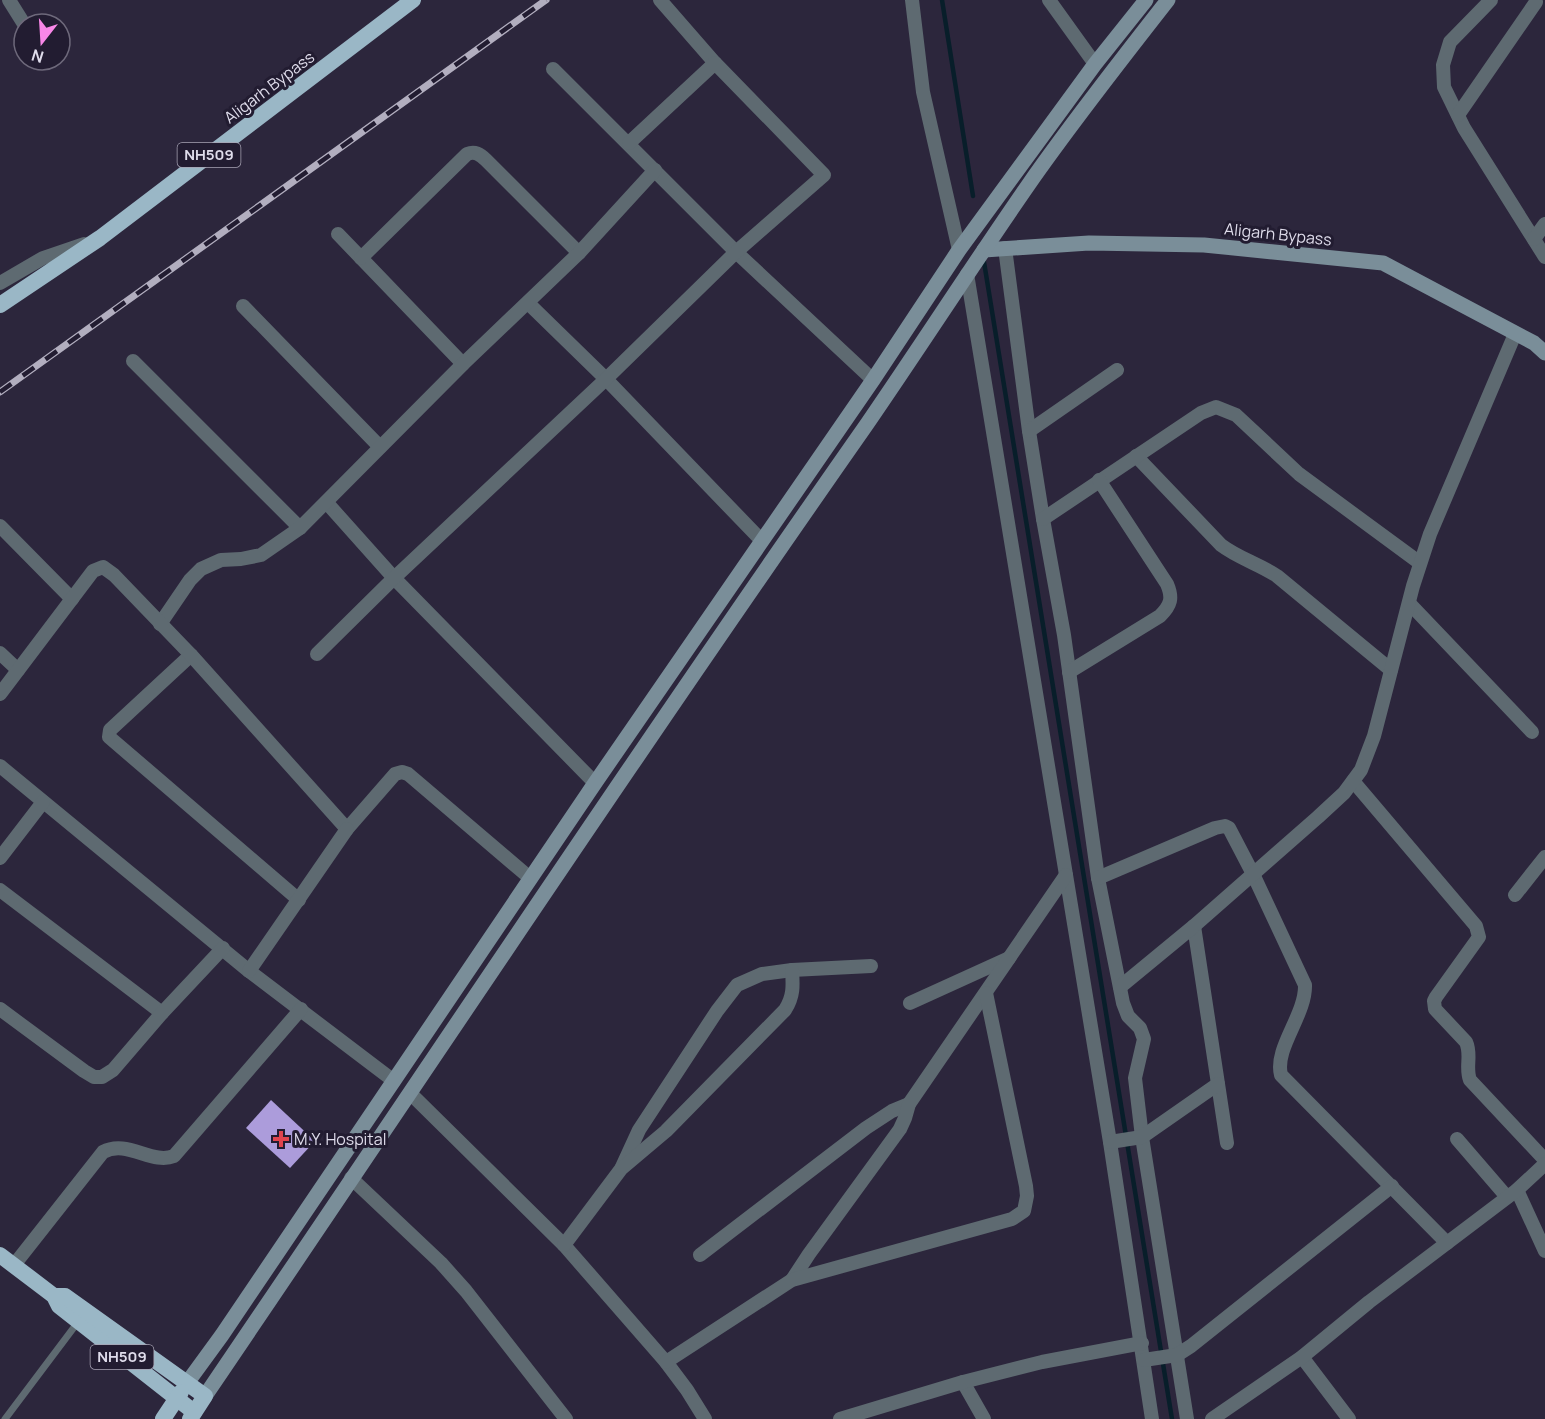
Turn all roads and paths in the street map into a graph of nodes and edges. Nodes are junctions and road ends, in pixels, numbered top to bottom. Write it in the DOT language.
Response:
graph roads {
  1 [pos="413,0"];
  2 [pos="660,0"];
  3 [pos="912,0"];
  4 [pos="1048,0"];
  5 [pos="1146,0"];
  6 [pos="1168,0"];
  7 [pos="1491,0"];
  8 [pos="1536,2"];
  9 [pos="715,63"];
  10 [pos="1095,64"];
  11 [pos="553,69"];
  12 [pos="1458,115"];
  13 [pos="629,143"];
  14 [pos="655,170"];
  15 [pos="1545,224"];
  16 [pos="338,234"];
  17 [pos="100,238"];
  18 [pos="1534,239"];
  19 [pos="961,248"];
  20 [pos="1005,248"];
  21 [pos="579,252"];
  22 [pos="736,252"];
  23 [pos="982,252"];
  24 [pos="1545,257"];
  25 [pos="361,258"];
  26 [pos="967,274"];
  27 [pos="0,283"];
  28 [pos="528,303"];
  29 [pos="0,305"];
  30 [pos="243,306"];
  31 [pos="1515,334"];
  32 [pos="1545,353"];
  33 [pos="133,361"];
  34 [pos="464,364"];
  35 [pos="1117,370"];
  36 [pos="606,379"];
  37 [pos="873,380"];
  38 [pos="1029,431"];
  39 [pos="380,447"];
  40 [pos="1136,456"];
  41 [pos="1100,480"];
  42 [pos="327,503"];
  43 [pos="1042,519"];
  44 [pos="0,526"];
  45 [pos="300,528"];
  46 [pos="761,540"];
  47 [pos="1420,563"];
  48 [pos="394,578"];
  49 [pos="72,599"];
  50 [pos="1409,603"];
  51 [pos="160,624"];
  52 [pos="0,653"];
  53 [pos="317,654"];
  54 [pos="191,655"];
  55 [pos="18,670"];
  56 [pos="1391,670"];
  57 [pos="1069,672"];
  58 [pos="0,694"];
  59 [pos="1532,732"];
  60 [pos="0,766"];
  61 [pos="1353,781"];
  62 [pos="595,783"];
  63 [pos="43,802"];
  64 [pos="347,829"];
  65 [pos="1545,857"];
  66 [pos="0,858"];
  67 [pos="1253,874"];
  68 [pos="1066,875"];
  69 [pos="530,878"];
  70 [pos="1098,878"];
  71 [pos="0,890"];
  72 [pos="1515,895"];
  73 [pos="299,900"];
  74 [pos="1194,926"];
  75 [pos="223,948"];
  76 [pos="1011,957"];
  77 [pos="871,966"];
  78 [pos="792,970"];
  79 [pos="249,971"];
  80 [pos="1120,987"];
  81 [pos="986,993"];
  82 [pos="910,1003"];
  83 [pos="0,1009"];
  84 [pos="300,1009"];
  85 [pos="162,1013"];
  86 [pos="394,1081"];
  87 [pos="1218,1084"];
  88 [pos="410,1093"];
  89 [pos="909,1104"];
  90 [pos="1127,1139"];
  91 [pos="1457,1139"];
  92 [pos="1227,1143"];
  93 [pos="1545,1162"];
  94 [pos="621,1169"];
  95 [pos="351,1178"];
  96 [pos="1392,1186"];
  97 [pos="1512,1193"];
  98 [pos="1447,1243"];
  99 [pos="564,1245"];
  100 [pos="1545,1251"];
  101 [pos="700,1255"];
  102 [pos="7,1260"];
  103 [pos="792,1280"];
  104 [pos="54,1296"];
  105 [pos="78,1322"];
  106 [pos="1142,1343"];
  107 [pos="1161,1357"];
  108 [pos="1302,1357"];
  109 [pos="666,1362"];
  110 [pos="963,1382"];
  111 [pos="187,1383"];
  112 [pos="205,1396"];
  113 [pos="176,1400"];
  114 [pos="192,1416"];
  115 [pos="5,1419"];
  116 [pos="163,1419"];
  117 [pos="566,1419"];
  118 [pos="705,1419"];
  119 [pos="840,1419"];
  120 [pos="984,1419"];
  121 [pos="1152,1419"];
  122 [pos="1187,1419"];
  123 [pos="1212,1419"];
  124 [pos="1349,1419"];
  1 -- 17 [label="highway, Aligarh Bypass / NH509"];
  2 -- 9 [label="street"];
  3 -- 19 [label="street"];
  4 -- 10 [label="street"];
  5 -- 10 [label="main road"];
  6 -- 23 [label="main road"];
  7 -- 12 [label="street"];
  8 -- 12 [label="street"];
  9 -- 13 [label="street"];
  9 -- 22 [label="street"];
  10 -- 19 [label="main road"];
  11 -- 13 [label="street"];
  12 -- 18 [label="street"];
  13 -- 14 [label="street"];
  14 -- 21 [label="street"];
  14 -- 22 [label="street"];
  15 -- 18 [label="street"];
  16 -- 25 [label="street"];
  17 -- 27 [label="street"];
  17 -- 29 [label="highway, Aligarh Bypass / NH509"];
  18 -- 24 [label="street"];
  19 -- 23 [label="main road"];
  19 -- 37 [label="main road"];
  20 -- 23 [label="main road, Aligarh Bypass"];
  20 -- 31 [label="main road, Aligarh Bypass"];
  20 -- 38 [label="street"];
  21 -- 25 [label="street"];
  21 -- 28 [label="street"];
  22 -- 36 [label="street"];
  22 -- 37 [label="street"];
  23 -- 26 [label="main road"];
  25 -- 34 [label="street"];
  26 -- 68 [label="street"];
  26 -- 88 [label="main road"];
  28 -- 34 [label="street"];
  28 -- 36 [label="street"];
  30 -- 39 [label="street"];
  31 -- 32 [label="main road, Aligarh Bypass"];
  31 -- 47 [label="street"];
  33 -- 45 [label="street"];
  34 -- 39 [label="street"];
  35 -- 38 [label="street"];
  36 -- 46 [label="street"];
  36 -- 48 [label="street"];
  37 -- 46 [label="main road"];
  38 -- 43 [label="street"];
  39 -- 42 [label="street"];
  40 -- 41 [label="street"];
  40 -- 47 [label="street"];
  40 -- 56 [label="street"];
  41 -- 43 [label="street"];
  41 -- 57 [label="street"];
  42 -- 45 [label="street"];
  42 -- 48 [label="street"];
  43 -- 57 [label="street"];
  44 -- 49 [label="street"];
  45 -- 51 [label="street"];
  46 -- 62 [label="main road"];
  47 -- 50 [label="street"];
  48 -- 53 [label="street"];
  48 -- 62 [label="street"];
  49 -- 51 [label="street"];
  49 -- 55 [label="street"];
  50 -- 56 [label="street"];
  50 -- 59 [label="street"];
  51 -- 54 [label="street"];
  52 -- 55 [label="street"];
  54 -- 64 [label="street"];
  54 -- 73 [label="street"];
  55 -- 58 [label="street"];
  56 -- 61 [label="street"];
  57 -- 70 [label="street"];
  60 -- 63 [label="street"];
  61 -- 67 [label="street"];
  61 -- 93 [label="street"];
  62 -- 69 [label="main road"];
  63 -- 66 [label="street"];
  63 -- 75 [label="street"];
  64 -- 69 [label="street"];
  64 -- 73 [label="street"];
  65 -- 72 [label="street"];
  67 -- 70 [label="street"];
  67 -- 74 [label="street"];
  67 -- 96 [label="street"];
  68 -- 76 [label="street"];
  68 -- 90 [label="street"];
  69 -- 86 [label="main road"];
  70 -- 80 [label="street"];
  71 -- 85 [label="street"];
  73 -- 79 [label="street"];
  74 -- 80 [label="street"];
  74 -- 87 [label="street"];
  75 -- 79 [label="street"];
  75 -- 85 [label="street"];
  76 -- 81 [label="street"];
  76 -- 82 [label="street"];
  77 -- 78 [label="street"];
  78 -- 94 [label="street"];
  78 -- 94 [label="street"];
  79 -- 84 [label="street"];
  80 -- 90 [label="street"];
  81 -- 89 [label="street"];
  81 -- 103 [label="street"];
  83 -- 85 [label="street"];
  84 -- 86 [label="street"];
  84 -- 102 [label="street"];
  86 -- 111 [label="main road"];
  87 -- 90 [label="street"];
  87 -- 92 [label="street"];
  88 -- 95 [label="main road"];
  88 -- 99 [label="street"];
  89 -- 101 [label="street"];
  89 -- 103 [label="street"];
  90 -- 106 [label="street"];
  90 -- 107 [label="street"];
  91 -- 97 [label="street"];
  93 -- 97 [label="street"];
  94 -- 99 [label="street"];
  95 -- 112 [label="main road"];
  95 -- 117 [label="street"];
  96 -- 98 [label="street"];
  96 -- 107 [label="street"];
  97 -- 98 [label="street"];
  97 -- 100 [label="street"];
  98 -- 108 [label="street"];
  99 -- 109 [label="street"];
  102 -- 104 [label="highway, NH509"];
  103 -- 109 [label="street"];
  104 -- 105 [label="highway, NH509"];
  104 -- 111 [label="highway, NH509"];
  105 -- 113 [label="highway, NH509"];
  105 -- 115 [label="lane"];
  106 -- 107 [label="street"];
  106 -- 110 [label="street"];
  107 -- 121 [label="street"];
  107 -- 122 [label="street"];
  108 -- 123 [label="street"];
  108 -- 124 [label="street"];
  109 -- 118 [label="street"];
  110 -- 119 [label="street"];
  110 -- 120 [label="street"];
  111 -- 112 [label="highway, NH509"];
  111 -- 113 [label="highway"];
  112 -- 114 [label="highway, NH509"];
  113 -- 114 [label="highway, NH509"];
  113 -- 116 [label="highway"];
}
